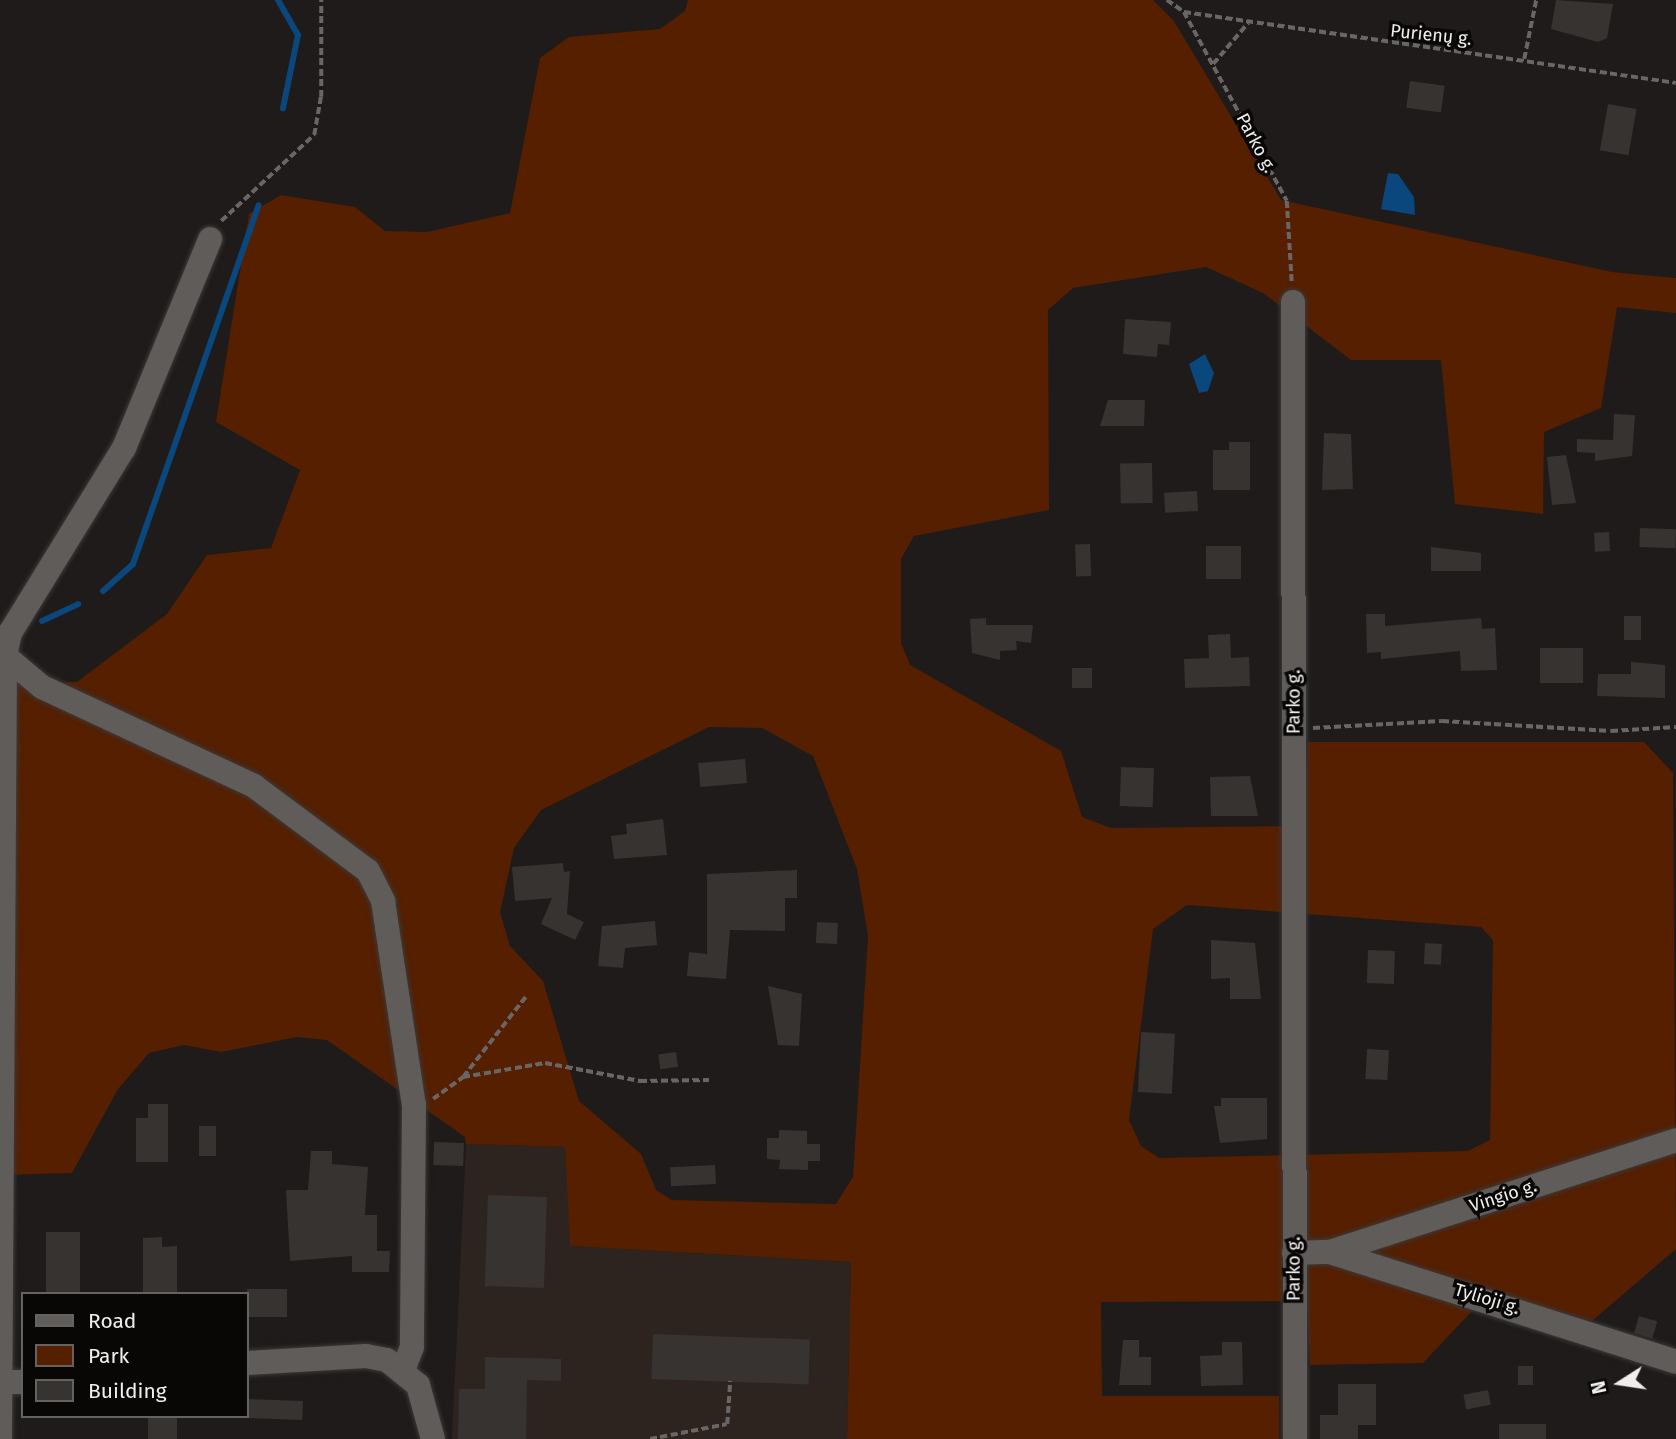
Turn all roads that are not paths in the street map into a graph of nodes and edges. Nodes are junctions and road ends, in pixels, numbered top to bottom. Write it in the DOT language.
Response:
graph roads {
  1 [pos="210,239"];
  2 [pos="1293,302"];
  3 [pos="5,656"];
  4 [pos="1676,1140"];
  5 [pos="1330,1252"];
  6 [pos="1294,1254"];
  7 [pos="1676,1362"];
  8 [pos="248,1363"];
  9 [pos="404,1368"];
  10 [pos="12,1382"];
  11 [pos="0,1439"];
  12 [pos="433,1439"];
  13 [pos="1295,1439"];
  1 -- 3 [label="street"];
  2 -- 6 [label="street, Parko g."];
  3 -- 9 [label="street"];
  3 -- 10 [label="street"];
  4 -- 5 [label="street, Vingio g."];
  5 -- 6 [label="street, Tylioji g."];
  5 -- 7 [label="street, Tylioji g."];
  6 -- 13 [label="street, Parko g."];
  8 -- 9 [label="street"];
  9 -- 12 [label="street"];
  10 -- 11 [label="street"];
}
